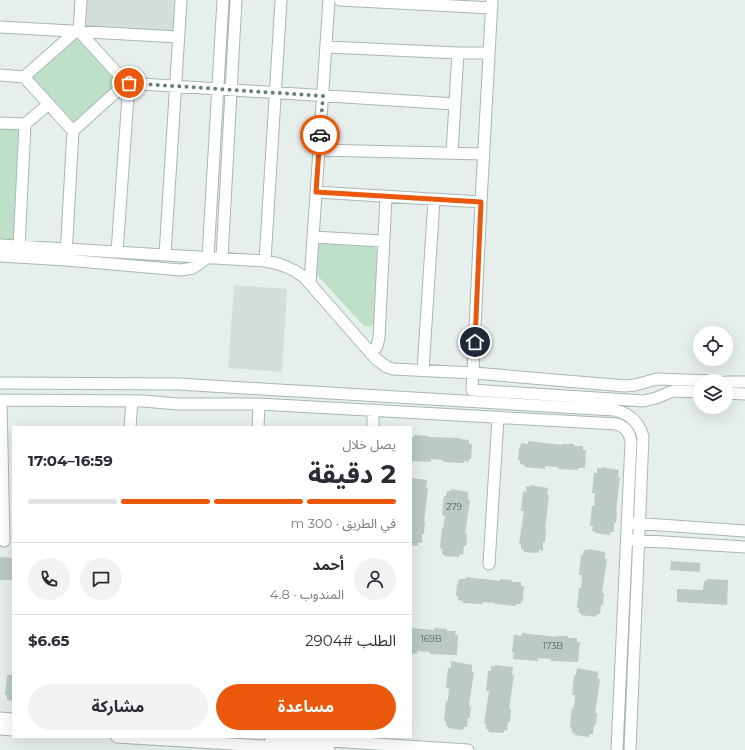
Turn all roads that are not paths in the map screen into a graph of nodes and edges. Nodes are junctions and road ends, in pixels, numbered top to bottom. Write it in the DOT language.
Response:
graph roads {
  1 [pos="81,0"];
  2 [pos="181,0"];
  3 [pos="223,0"];
  4 [pos="236,0"];
  5 [pos="281,0"];
  6 [pos="329,0"];
  7 [pos="340,0"];
  8 [pos="395,2"];
  9 [pos="444,3"];
  10 [pos="492,4"];
  11 [pos="0,27"];
  12 [pos="77,31"];
  13 [pos="178,37"];
  14 [pos="327,47"];
  15 [pos="458,53"];
  16 [pos="489,53"];
  17 [pos="0,75"];
  18 [pos="24,77"];
  19 [pos="128,83"];
  20 [pos="176,86"];
  21 [pos="218,89"];
  22 [pos="231,90"];
  23 [pos="276,93"];
  24 [pos="323,96"];
  25 [pos="49,104"];
  26 [pos="455,104"];
  27 [pos="0,123"];
  28 [pos="25,124"];
  29 [pos="73,131"];
  30 [pos="319,150"];
  31 [pos="452,153"];
  32 [pos="483,154"];
  33 [pos="316,192"];
  34 [pos="386,197"];
  35 [pos="434,200"];
  36 [pos="481,202"];
  37 [pos="313,237"];
  38 [pos="383,241"];
  39 [pos="0,245"];
  40 [pos="19,247"];
  41 [pos="116,252"];
  42 [pos="66,255"];
  43 [pos="165,255"];
  44 [pos="0,256"];
  45 [pos="208,257"];
  46 [pos="222,258"];
  47 [pos="265,261"];
  48 [pos="310,283"];
  49 [pos="371,354"];
  50 [pos="423,370"];
  51 [pos="474,373"];
  52 [pos="508,376"];
  53 [pos="693,380"];
  54 [pos="733,382"];
  55 [pos="745,382"];
  56 [pos="0,383"];
  57 [pos="178,384"];
  58 [pos="506,392"];
  59 [pos="693,392"];
  60 [pos="733,393"];
  61 [pos="745,394"];
  62 [pos="1,400"];
  63 [pos="132,401"];
  64 [pos="178,404"];
  65 [pos="259,404"];
  66 [pos="373,410"];
  67 [pos="498,418"];
  68 [pos="130,426"];
  69 [pos="258,426"];
  70 [pos="373,426"];
  71 [pos="628,522"];
  72 [pos="640,523"];
  73 [pos="732,530"];
  74 [pos="745,531"];
  75 [pos="627,539"];
  76 [pos="639,540"];
  77 [pos="4,541"];
  78 [pos="731,546"];
  79 [pos="745,547"];
  80 [pos="490,564"];
  81 [pos="0,718"];
  82 [pos="12,719"];
  83 [pos="0,730"];
  84 [pos="12,730"];
  85 [pos="133,738"];
  86 [pos="279,738"];
  87 [pos="358,747"];
  88 [pos="329,750"];
  89 [pos="468,750"];
  90 [pos="617,750"];
  91 [pos="630,750"];
  1 -- 12 [label="street"];
  2 -- 13 [label="street"];
  3 -- 21 [label="street"];
  4 -- 22 [label="street"];
  5 -- 23 [label="street"];
  6 -- 14 [label="street"];
  7 -- 8 [label="street"];
  8 -- 9 [label="street"];
  9 -- 10 [label="street"];
  10 -- 16 [label="street"];
  11 -- 12 [label="street"];
  12 -- 13 [label="street"];
  12 -- 18 [label="street"];
  12 -- 19 [label="street"];
  13 -- 20 [label="street"];
  14 -- 15 [label="street"];
  14 -- 24 [label="street"];
  15 -- 16 [label="street"];
  15 -- 26 [label="street"];
  16 -- 32 [label="street"];
  17 -- 18 [label="street"];
  18 -- 25 [label="street"];
  19 -- 20 [label="street"];
  19 -- 29 [label="street"];
  19 -- 41 [label="street"];
  20 -- 21 [label="street"];
  20 -- 43 [label="street"];
  21 -- 22 [label="street"];
  21 -- 45 [label="street"];
  22 -- 23 [label="street"];
  22 -- 46 [label="street"];
  23 -- 24 [label="street"];
  23 -- 47 [label="street"];
  24 -- 26 [label="street"];
  24 -- 30 [label="street"];
  25 -- 28 [label="street"];
  25 -- 29 [label="street"];
  26 -- 31 [label="street"];
  27 -- 28 [label="street"];
  28 -- 40 [label="street"];
  29 -- 42 [label="street"];
  30 -- 31 [label="street"];
  30 -- 33 [label="street"];
  31 -- 32 [label="street"];
  32 -- 36 [label="street"];
  33 -- 34 [label="street"];
  33 -- 37 [label="street"];
  34 -- 35 [label="street"];
  34 -- 38 [label="street"];
  35 -- 36 [label="street"];
  35 -- 50 [label="street"];
  36 -- 51 [label="street"];
  37 -- 38 [label="street"];
  37 -- 48 [label="street"];
  38 -- 49 [label="street"];
  39 -- 40 [label="street"];
  40 -- 42 [label="street"];
  41 -- 42 [label="street"];
  41 -- 43 [label="street"];
  42 -- 44 [label="street"];
  42 -- 45 [label="street"];
  43 -- 45 [label="street"];
  45 -- 46 [label="street"];
  46 -- 47 [label="street"];
  47 -- 48 [label="street"];
  48 -- 49 [label="street"];
  49 -- 50 [label="street"];
  50 -- 51 [label="street"];
  51 -- 52 [label="street"];
  51 -- 58 [label="street"];
  52 -- 53 [label="street"];
  52 -- 58 [label="street"];
  54 -- 55 [label="street"];
  56 -- 57 [label="street"];
  57 -- 64 [label="street"];
  57 -- 72 [label="street"];
  58 -- 59 [label="street"];
  60 -- 61 [label="street"];
  62 -- 63 [label="street"];
  62 -- 77 [label="street"];
  63 -- 64 [label="street"];
  63 -- 68 [label="street"];
  64 -- 65 [label="street"];
  65 -- 66 [label="street"];
  65 -- 69 [label="street"];
  66 -- 67 [label="street"];
  66 -- 70 [label="street"];
  67 -- 71 [label="street"];
  67 -- 80 [label="street"];
  71 -- 72 [label="street"];
  71 -- 75 [label="street"];
  72 -- 73 [label="street"];
  72 -- 76 [label="street"];
  73 -- 74 [label="street"];
  73 -- 78 [label="street"];
  75 -- 76 [label="street"];
  75 -- 90 [label="street"];
  76 -- 78 [label="street"];
  76 -- 91 [label="street"];
  78 -- 79 [label="street"];
  81 -- 82 [label="street"];
  83 -- 84 [label="street"];
  85 -- 88 [label="street"];
  86 -- 87 [label="street"];
  87 -- 89 [label="street"];
}
